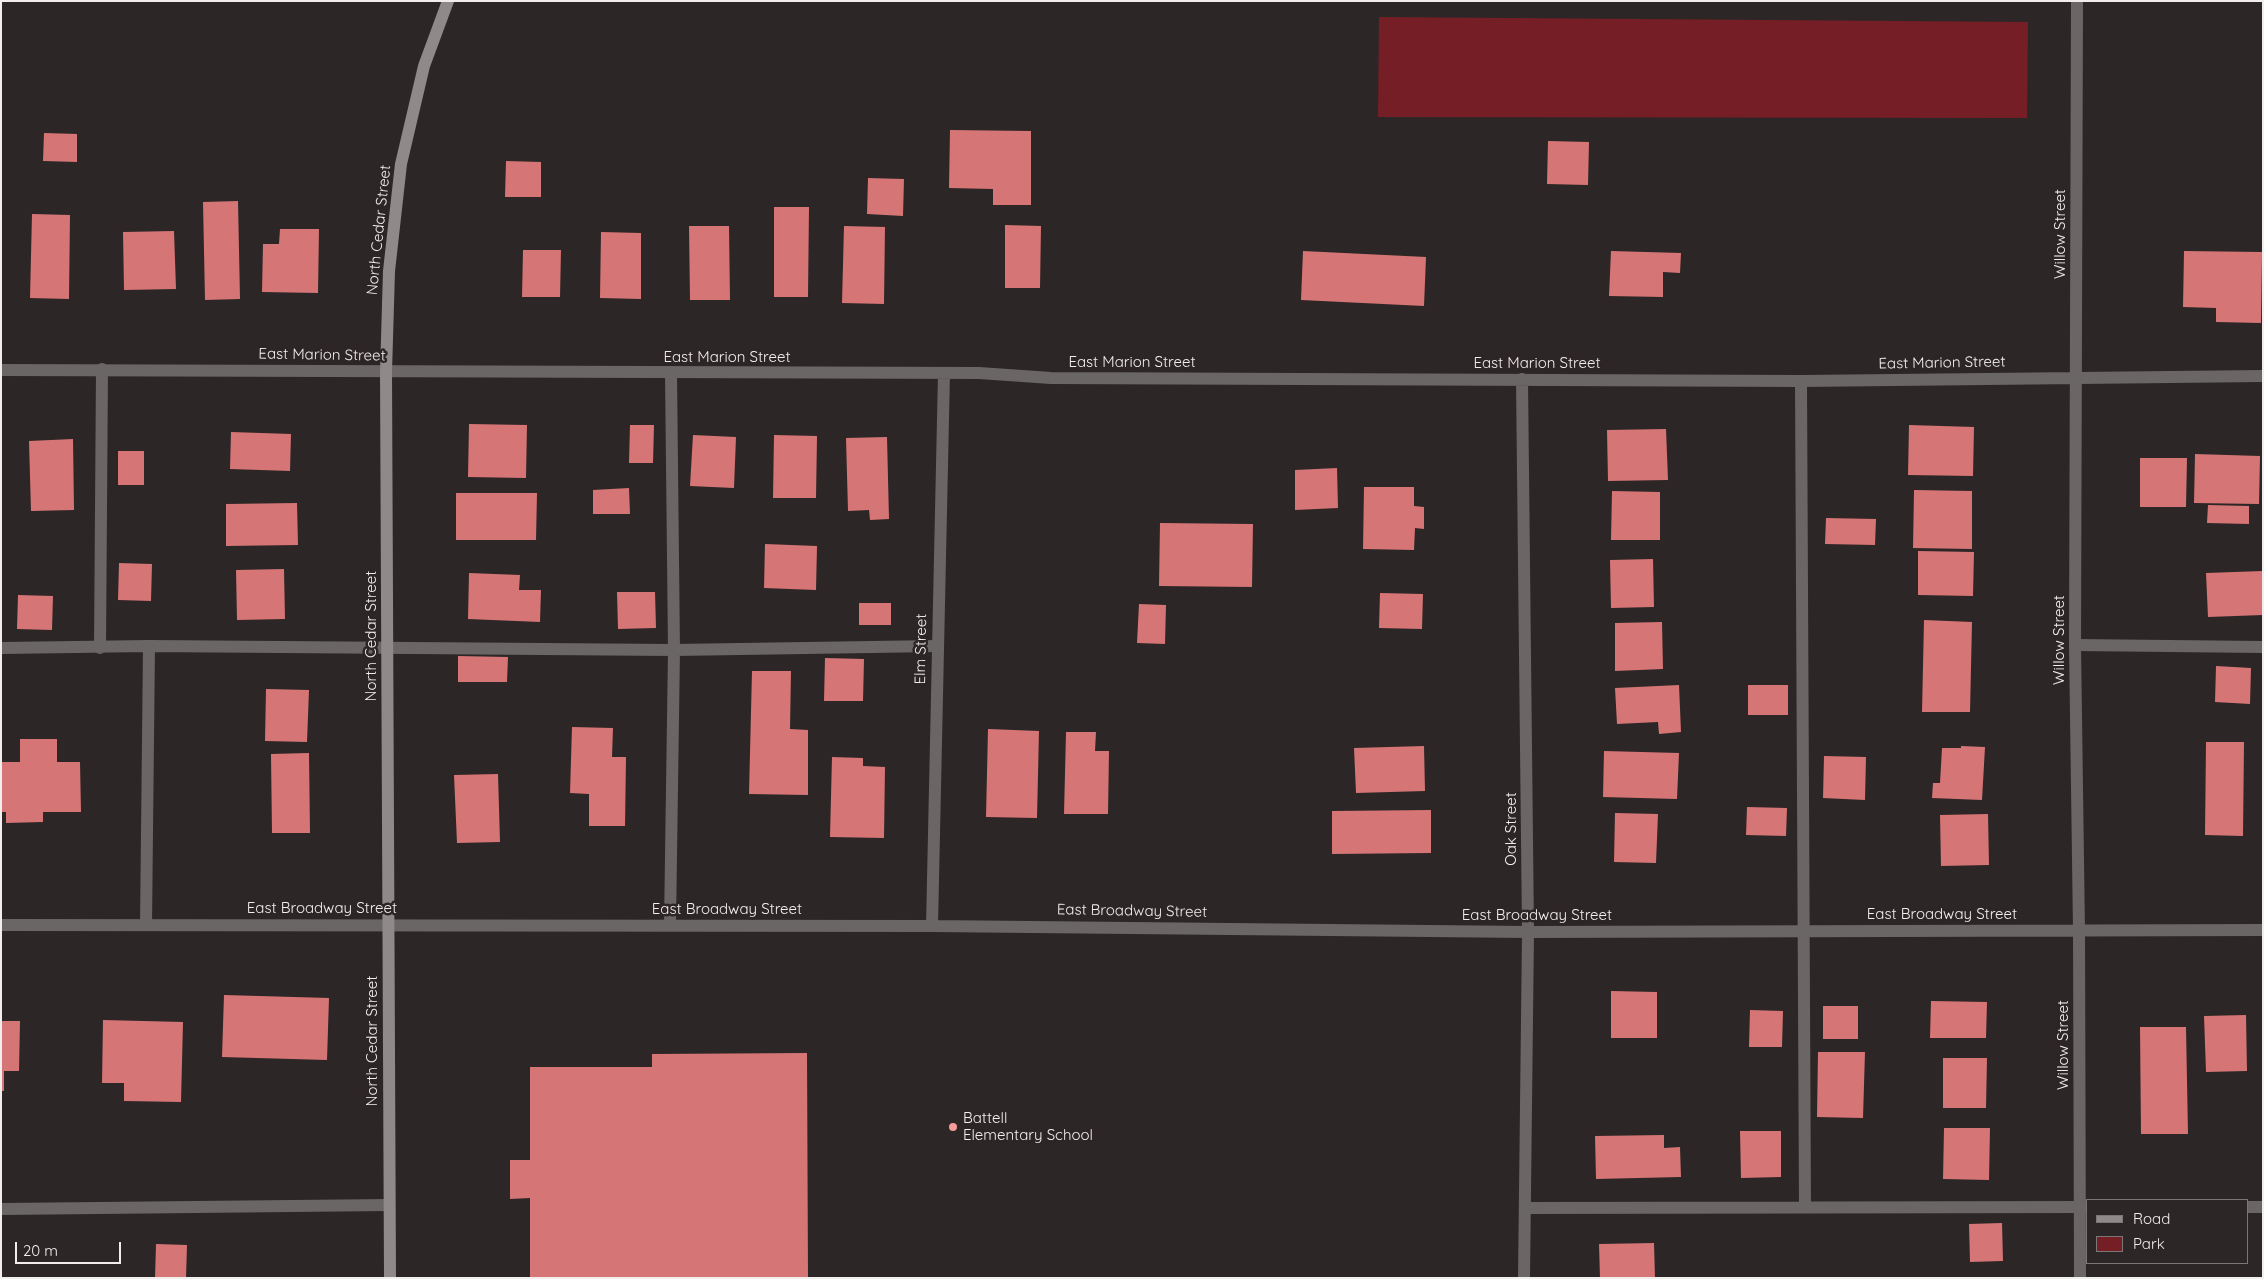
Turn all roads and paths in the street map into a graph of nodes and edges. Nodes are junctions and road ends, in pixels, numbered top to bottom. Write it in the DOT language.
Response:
graph roads {
  1 [pos="448,1"];
  2 [pos="2077,1"];
  3 [pos="102,369"];
  4 [pos="1,370"];
  5 [pos="386,372"];
  6 [pos="670,373"];
  7 [pos="944,373"];
  8 [pos="2263,376"];
  9 [pos="2076,378"];
  10 [pos="1522,379"];
  11 [pos="1801,380"];
  12 [pos="2075,645"];
  13 [pos="149,646"];
  14 [pos="938,646"];
  15 [pos="2263,647"];
  16 [pos="1,648"];
  17 [pos="100,648"];
  18 [pos="387,648"];
  19 [pos="674,650"];
  20 [pos="146,924"];
  21 [pos="388,924"];
  22 [pos="1,925"];
  23 [pos="670,925"];
  24 [pos="932,926"];
  25 [pos="2079,930"];
  26 [pos="2263,930"];
  27 [pos="1803,931"];
  28 [pos="1528,932"];
  29 [pos="390,1204"];
  30 [pos="2084,1207"];
  31 [pos="2249,1207"];
  32 [pos="2263,1207"];
  33 [pos="1525,1208"];
  34 [pos="1804,1208"];
  35 [pos="1,1209"];
  36 [pos="390,1278"];
  37 [pos="1524,1278"];
  38 [pos="2080,1278"];
  1 -- 5 [label="street, North Cedar Street"];
  2 -- 9 [label="street, Willow Street"];
  3 -- 4 [label="street, East Marion Street"];
  3 -- 5 [label="street, East Marion Street"];
  3 -- 17 [label="street"];
  5 -- 6 [label="street, East Marion Street"];
  5 -- 18 [label="street, North Cedar Street"];
  6 -- 7 [label="street, East Marion Street"];
  6 -- 19 [label="street"];
  7 -- 10 [label="street, East Marion Street"];
  7 -- 14 [label="street, Elm Street"];
  8 -- 9 [label="street, East Marion Street"];
  9 -- 11 [label="street, East Marion Street"];
  9 -- 12 [label="street, Willow Street"];
  10 -- 11 [label="street, East Marion Street"];
  10 -- 28 [label="street, Oak Street"];
  11 -- 27 [label="street"];
  12 -- 15 [label="street"];
  12 -- 25 [label="street, Willow Street"];
  13 -- 17 [label="street"];
  13 -- 18 [label="street"];
  13 -- 20 [label="street"];
  14 -- 19 [label="street"];
  14 -- 24 [label="street, Elm Street"];
  16 -- 17 [label="street"];
  18 -- 19 [label="street"];
  18 -- 21 [label="street, North Cedar Street"];
  19 -- 23 [label="street"];
  20 -- 21 [label="street, East Broadway Street"];
  20 -- 22 [label="street, East Broadway Street"];
  21 -- 23 [label="street, East Broadway Street"];
  21 -- 29 [label="street, North Cedar Street"];
  23 -- 24 [label="street, East Broadway Street"];
  24 -- 28 [label="street, East Broadway Street"];
  25 -- 26 [label="street, East Broadway Street"];
  25 -- 27 [label="street, East Broadway Street"];
  25 -- 30 [label="street, Willow Street"];
  27 -- 28 [label="street, East Broadway Street"];
  27 -- 34 [label="street"];
  28 -- 33 [label="street, Oak Street"];
  29 -- 35 [label="street"];
  29 -- 36 [label="street, North Cedar Street"];
  30 -- 34 [label="street"];
  30 -- 38 [label="street, Willow Street"];
  31 -- 32 [label="street"];
  33 -- 34 [label="street"];
  33 -- 37 [label="street, Oak Street"];
}
